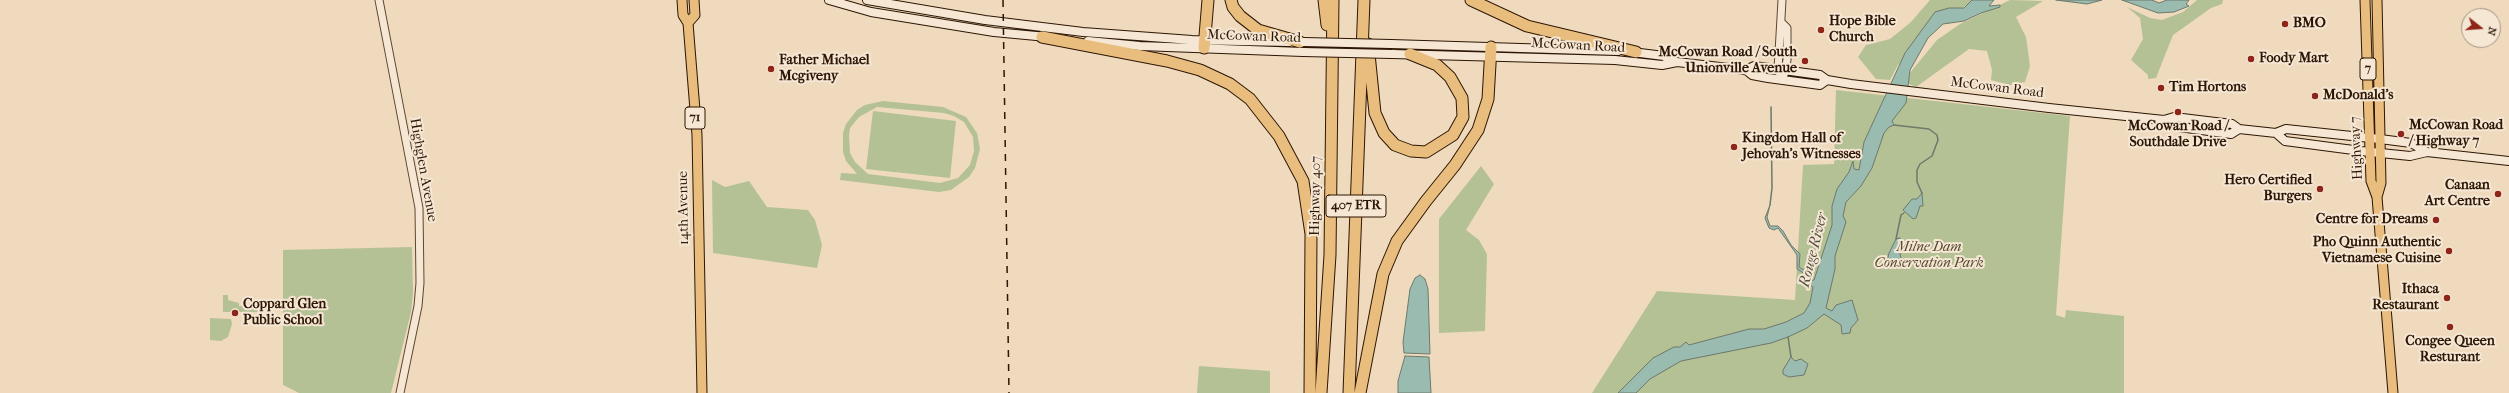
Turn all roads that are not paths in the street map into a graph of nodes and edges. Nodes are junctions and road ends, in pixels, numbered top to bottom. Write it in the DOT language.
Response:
graph roads {
  1 [pos="379,0"];
  2 [pos="682,0"];
  3 [pos="694,0"];
  4 [pos="834,0"];
  5 [pos="867,0"];
  6 [pos="1208,0"];
  7 [pos="1231,0"];
  8 [pos="1324,0"];
  9 [pos="1333,0"];
  10 [pos="1364,0"];
  11 [pos="1471,0"];
  12 [pos="1782,0"];
  13 [pos="2365,0"];
  14 [pos="2377,0"];
  15 [pos="1363,19"];
  16 [pos="688,23"];
  17 [pos="1042,37"];
  18 [pos="1204,44"];
  19 [pos="1302,45"];
  20 [pos="1491,52"];
  21 [pos="1636,52"];
  22 [pos="1410,54"];
  23 [pos="1677,62"];
  24 [pos="1332,65"];
  25 [pos="1746,70"];
  26 [pos="1782,70"];
  27 [pos="1782,79"];
  28 [pos="1827,80"];
  29 [pos="2276,133"];
  30 [pos="2371,138"];
  31 [pos="2380,139"];
  32 [pos="2370,152"];
  33 [pos="2428,152"];
  34 [pos="2380,153"];
  35 [pos="2509,161"];
  36 [pos="2377,197"];
  37 [pos="400,393"];
  38 [pos="702,393"];
  39 [pos="1310,393"];
  40 [pos="1321,393"];
  41 [pos="1349,393"];
  42 [pos="1360,393"];
  43 [pos="2393,393"];
  1 -- 37 [label="street, Highglen Avenue"];
  2 -- 16 [label="main road, 14th Avenue / 71"];
  3 -- 16 [label="main road, 14th Avenue / 71"];
  4 -- 17 [label="main road, McCowan Road"];
  5 -- 18 [label="main road, McCowan Road"];
  6 -- 18 [label="highway"];
  7 -- 19 [label="highway"];
  8 -- 24 [label="highway"];
  9 -- 24 [label="highway, Highway 407 / 407 ETR"];
  10 -- 15 [label="highway, 407 ETR"];
  11 -- 21 [label="highway"];
  12 -- 26 [label="street"];
  13 -- 30 [label="main road, Highway 7 / 7"];
  14 -- 31 [label="main road, Highway 7 / 7"];
  15 -- 22 [label="highway"];
  15 -- 41 [label="highway, 407 ETR"];
  16 -- 38 [label="main road, 14th Avenue / 71"];
  17 -- 18 [label="main road, McCowan Road"];
  17 -- 39 [label="highway"];
  18 -- 19 [label="main road, McCowan Road"];
  19 -- 20 [label="main road, McCowan Road, bridge"];
  19 -- 22 [label="main road, McCowan Road, bridge"];
  20 -- 21 [label="main road, McCowan Road"];
  20 -- 22 [label="main road, McCowan Road"];
  20 -- 23 [label="main road, McCowan Road"];
  20 -- 42 [label="highway"];
  21 -- 23 [label="main road, McCowan Road"];
  23 -- 25 [label="main road, McCowan Road"];
  24 -- 40 [label="highway, Highway 407 / 407 ETR"];
  25 -- 26 [label="main road, McCowan Road"];
  25 -- 27 [label="main road, McCowan Road"];
  26 -- 27 [label="street"];
  26 -- 28 [label="main road, McCowan Road"];
  27 -- 28 [label="main road, McCowan Road"];
  28 -- 29 [label="main road, McCowan Road"];
  29 -- 30 [label="main road, McCowan Road"];
  29 -- 32 [label="main road, McCowan Road"];
  30 -- 31 [label="main road, McCowan Road"];
  30 -- 32 [label="main road, Highway 7 / 7"];
  31 -- 33 [label="main road, McCowan Road"];
  31 -- 34 [label="main road, Highway 7 / 7"];
  32 -- 34 [label="main road, McCowan Road"];
  32 -- 36 [label="main road, Highway 7 / 7"];
  33 -- 34 [label="main road, McCowan Road"];
  33 -- 35 [label="main road, McCowan Road"];
  34 -- 36 [label="main road, Highway 7 / 7"];
  36 -- 43 [label="main road, Highway 7 / 7"];
}
